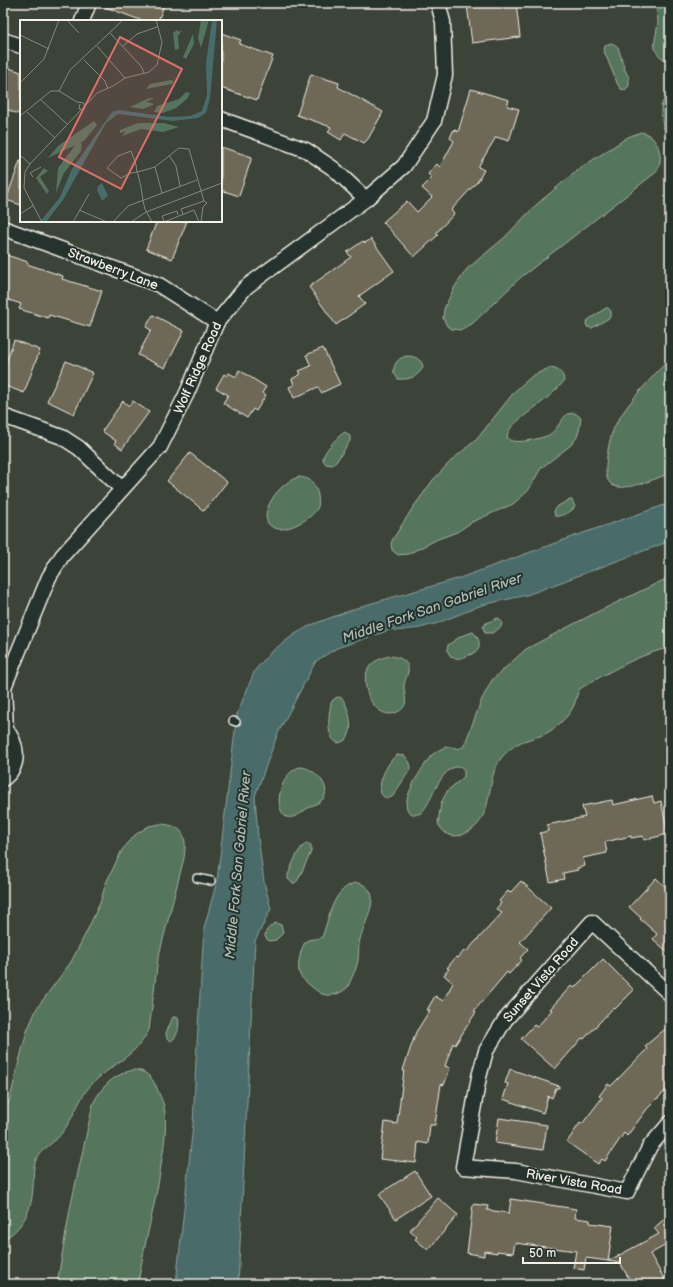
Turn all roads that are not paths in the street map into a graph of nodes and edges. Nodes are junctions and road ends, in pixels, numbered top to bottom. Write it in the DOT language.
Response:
graph roads {
  1 [pos="89,3"];
  2 [pos="438,3"];
  3 [pos="82,20"];
  4 [pos="3,40"];
  5 [pos="20,46"];
  6 [pos="222,119"];
  7 [pos="366,199"];
  8 [pos="3,228"];
  9 [pos="217,322"];
  10 [pos="3,416"];
  11 [pos="122,489"];
  12 [pos="4,688"];
  13 [pos="5,728"];
  14 [pos="3,779"];
  15 [pos="197,878"];
  16 [pos="211,881"];
  17 [pos="670,994"];
  18 [pos="670,1123"];
  19 [pos="463,1167"];
  1 -- 3 [label="street"];
  2 -- 7 [label="street, Wolf Ridge Road"];
  4 -- 5 [label="street"];
  6 -- 7 [label="street"];
  7 -- 9 [label="street, Wolf Ridge Road"];
  8 -- 9 [label="street, Strawberry Lane"];
  9 -- 11 [label="street, Wolf Ridge Road"];
  10 -- 11 [label="street"];
  11 -- 12 [label="street, Wolf Ridge Road"];
  12 -- 13 [label="street, Wolf Ridge Road"];
  13 -- 14 [label="street"];
  15 -- 16 [label="lane"];
  17 -- 19 [label="street, Sunset Vista Road"];
  18 -- 19 [label="street, River Vista Road"];
}
